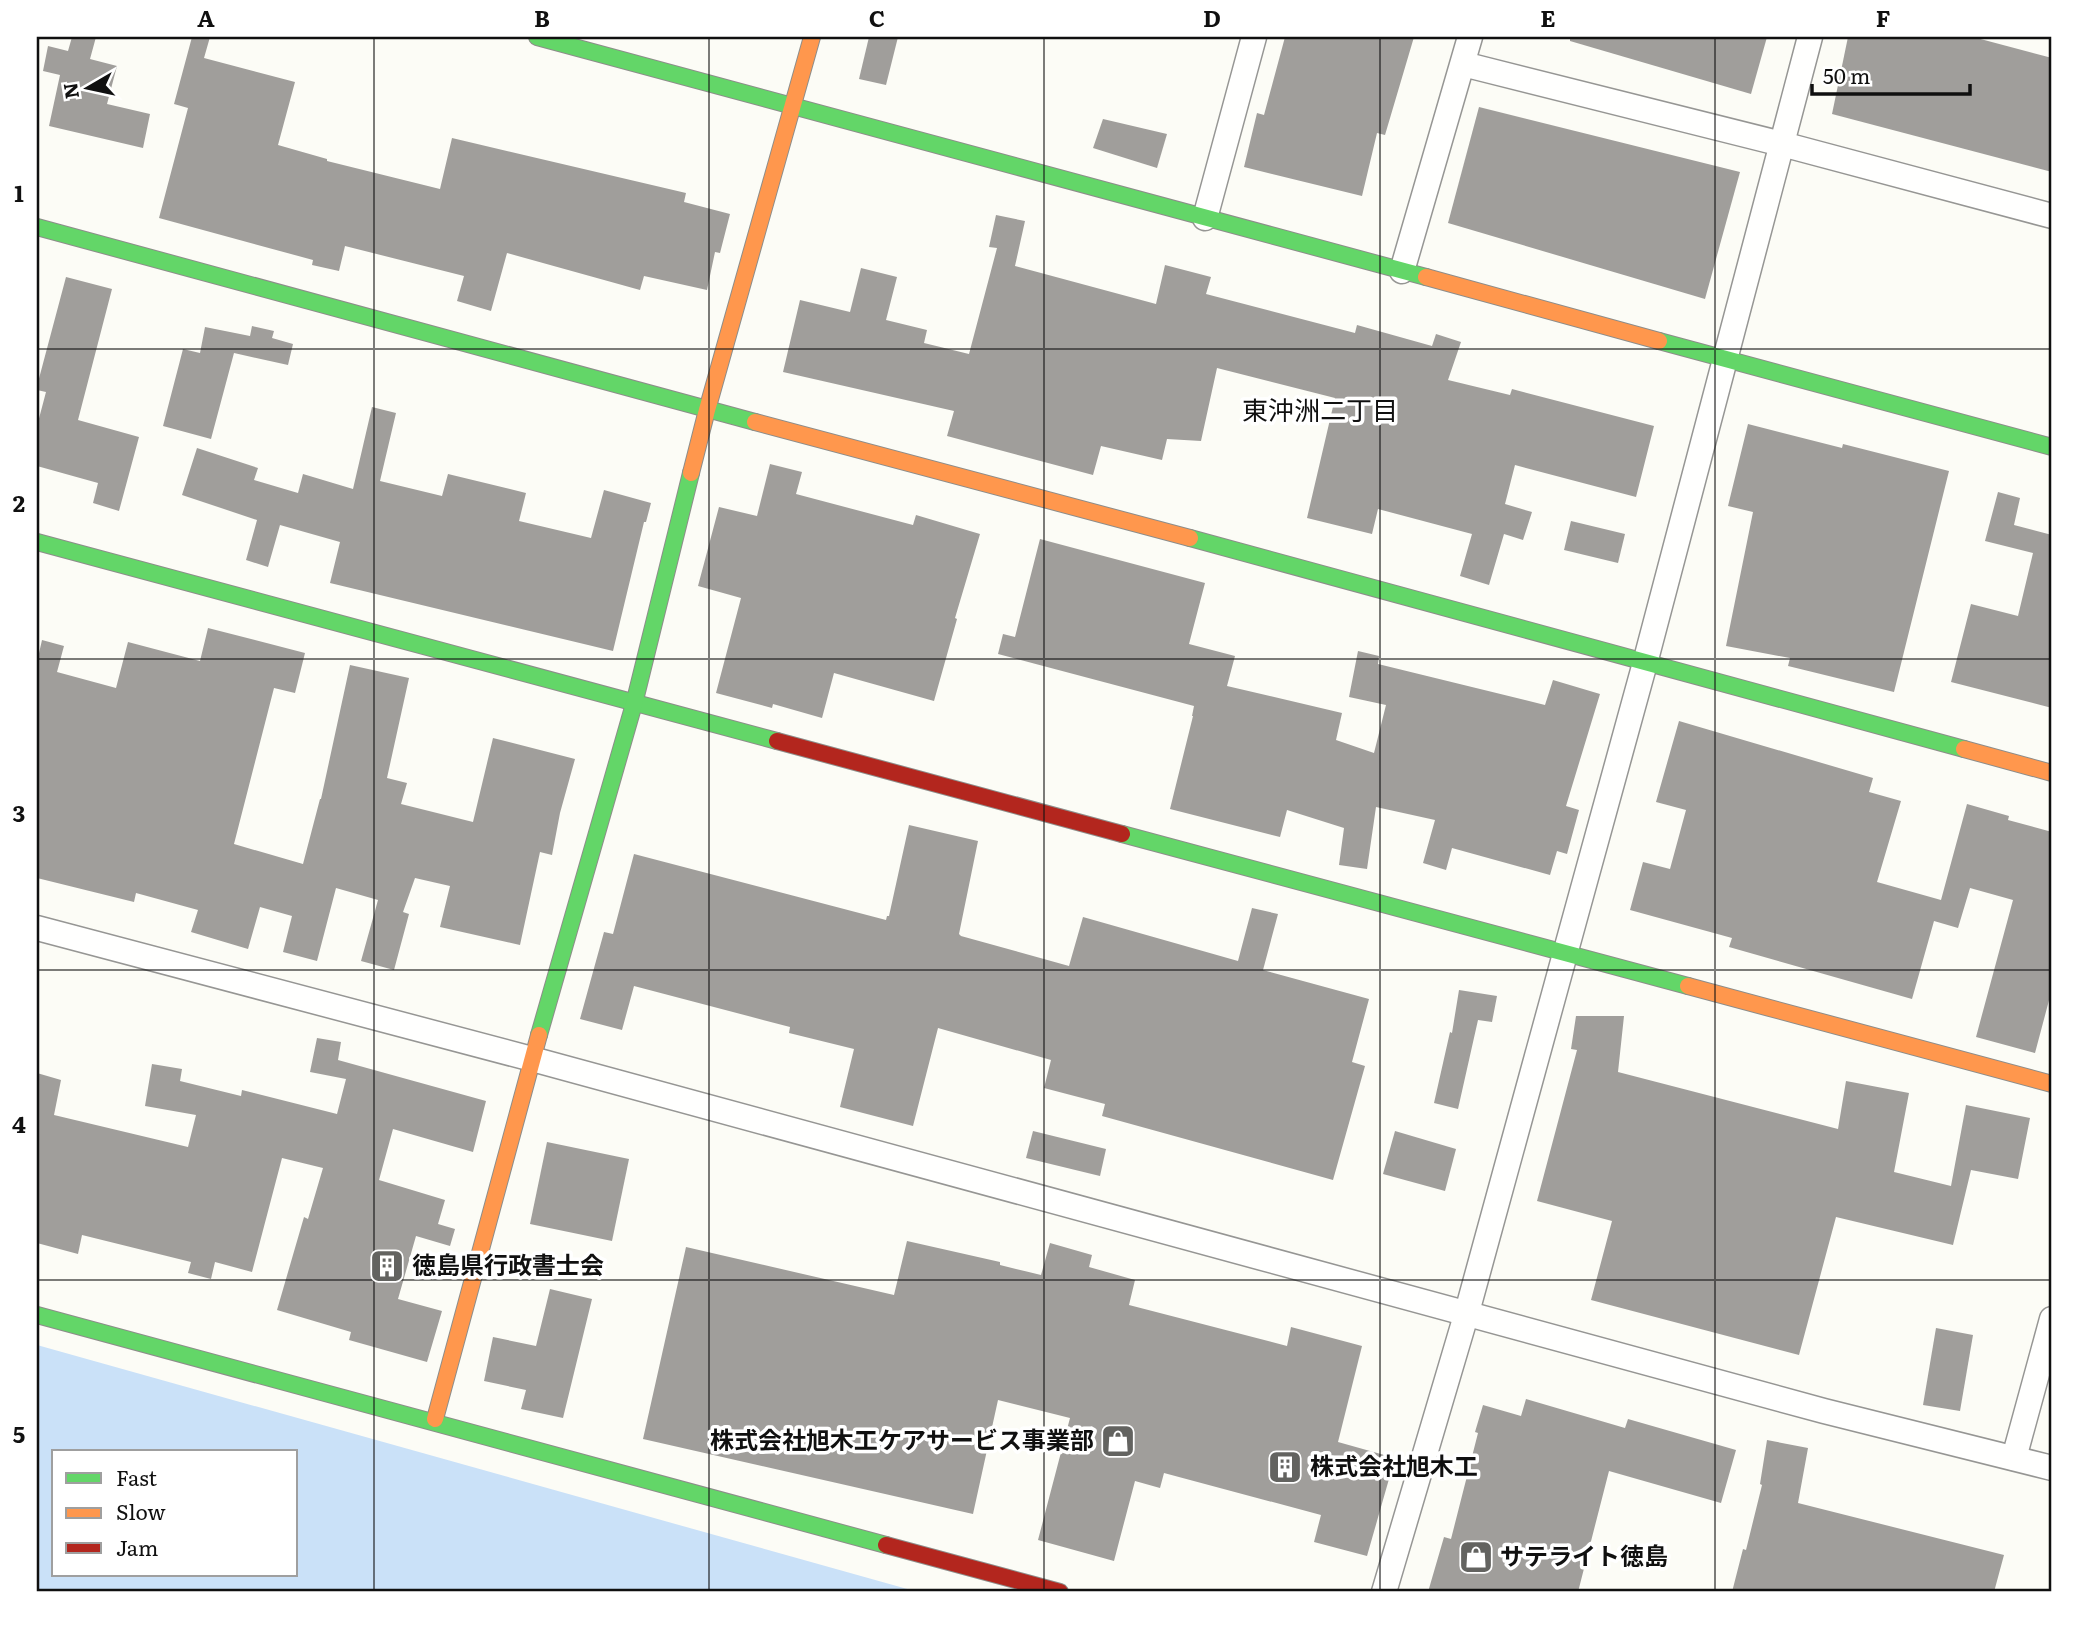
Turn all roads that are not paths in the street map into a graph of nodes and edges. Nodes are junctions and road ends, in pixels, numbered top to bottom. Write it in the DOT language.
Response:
graph roads {
  1 [pos="537,37"];
  2 [pos="811,37"];
  3 [pos="1254,37"];
  4 [pos="1470,37"];
  5 [pos="1810,37"];
  6 [pos="1463,64"];
  7 [pos="793,105"];
  8 [pos="1782,144"];
  9 [pos="2052,216"];
  10 [pos="1205,218"];
  11 [pos="37,227"];
  12 [pos="1402,271"];
  13 [pos="1726,358"];
  14 [pos="707,410"];
  15 [pos="2052,444"];
  16 [pos="37,542"];
  17 [pos="1645,663"];
  18 [pos="634,704"];
  19 [pos="2052,773"];
  20 [pos="37,928"];
  21 [pos="1565,954"];
  22 [pos="532,1059"];
  23 [pos="2052,1084"];
  24 [pos="1467,1312"];
  25 [pos="37,1314"];
  26 [pos="2052,1319"];
  27 [pos="435,1419"];
  28 [pos="2014,1458"];
  29 [pos="2052,1468"];
  30 [pos="1060,1592"];
  31 [pos="1076,1592"];
  32 [pos="1384,1592"];
  1 -- 7 [label="street"];
  2 -- 7 [label="street"];
  3 -- 10 [label="street"];
  4 -- 6 [label="street"];
  5 -- 8 [label="street"];
  6 -- 8 [label="street"];
  6 -- 12 [label="street"];
  7 -- 10 [label="street"];
  7 -- 14 [label="street"];
  8 -- 9 [label="street"];
  8 -- 13 [label="street"];
  10 -- 12 [label="street"];
  11 -- 14 [label="street"];
  12 -- 13 [label="street"];
  13 -- 15 [label="street"];
  13 -- 17 [label="street"];
  14 -- 17 [label="street"];
  14 -- 18 [label="street"];
  16 -- 18 [label="street"];
  17 -- 19 [label="street"];
  17 -- 21 [label="street"];
  18 -- 21 [label="street"];
  18 -- 22 [label="street"];
  20 -- 22 [label="street"];
  21 -- 23 [label="street"];
  21 -- 24 [label="street"];
  22 -- 24 [label="street"];
  22 -- 27 [label="street"];
  24 -- 28 [label="street"];
  24 -- 32 [label="street"];
  25 -- 27 [label="street"];
  25 -- 30 [label="street"];
  26 -- 28 [label="street"];
  27 -- 31 [label="street"];
  28 -- 29 [label="street"];
}
